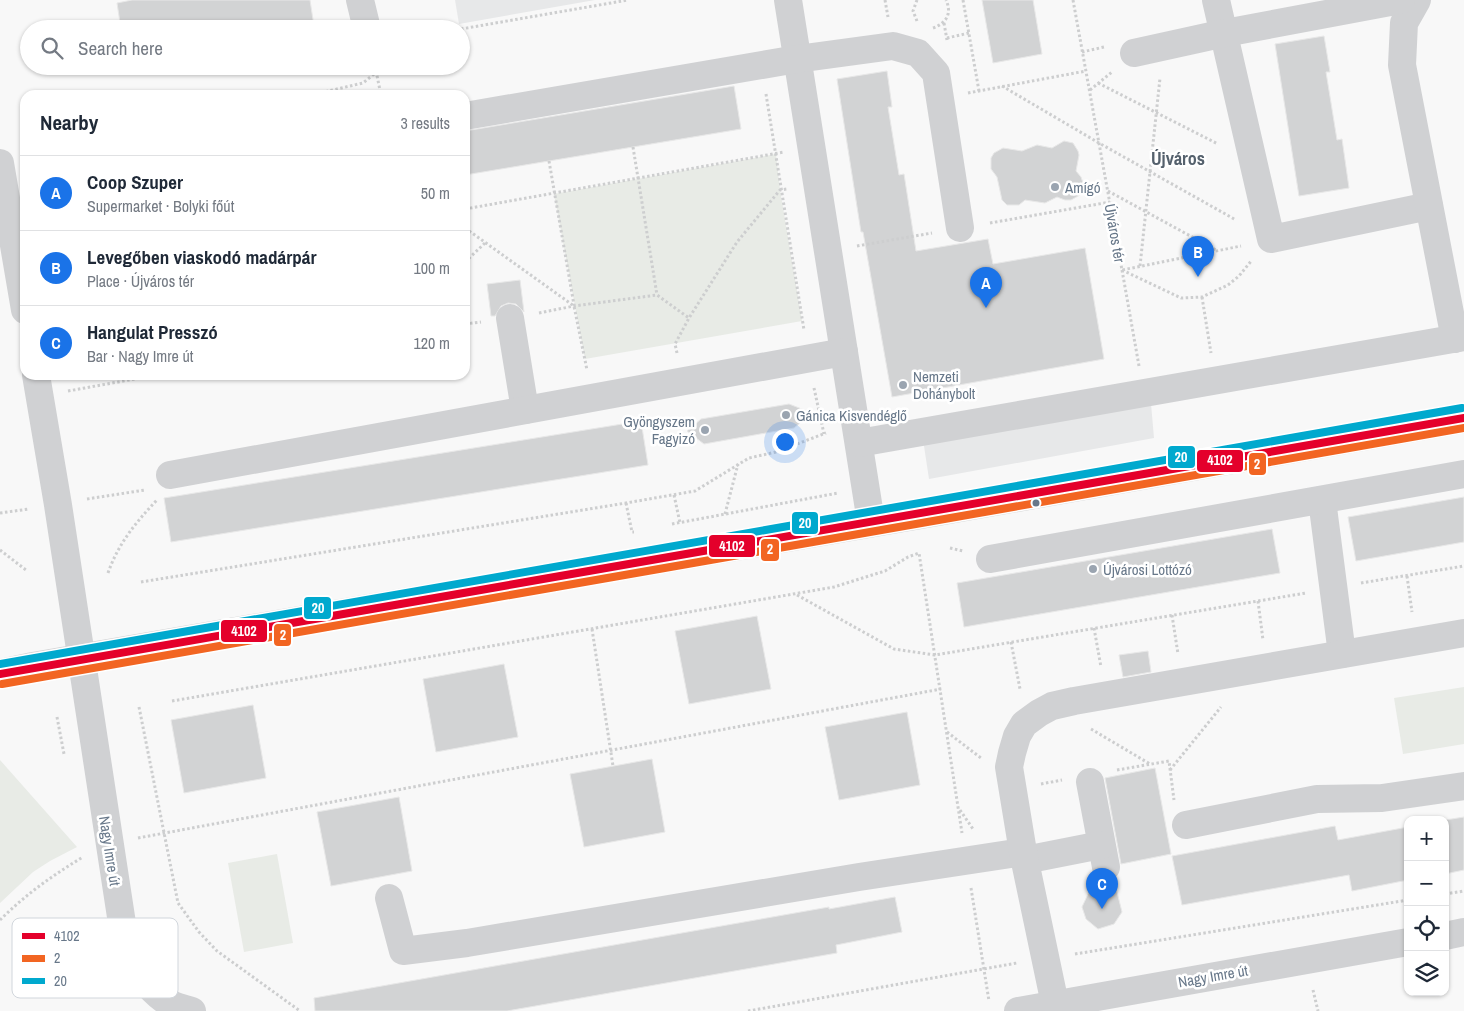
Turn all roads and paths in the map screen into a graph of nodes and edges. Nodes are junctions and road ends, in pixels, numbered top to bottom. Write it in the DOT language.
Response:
graph roads {
  1 [pos="360,0"];
  2 [pos="628,0"];
  3 [pos="788,0"];
  4 [pos="916,0"];
  5 [pos="946,0"];
  6 [pos="963,0"];
  7 [pos="1073,0"];
  8 [pos="1216,0"];
  9 [pos="1401,0"];
  10 [pos="1417,0"];
  11 [pos="365,20"];
  12 [pos="922,26"];
  13 [pos="470,27"];
  14 [pos="927,28"];
  15 [pos="969,33"];
  16 [pos="1225,33"];
  17 [pos="947,38"];
  18 [pos="1164,47"];
  19 [pos="1134,53"];
  20 [pos="798,59"];
  21 [pos="761,65"];
  22 [pos="1086,71"];
  23 [pos="373,75"];
  24 [pos="376,75"];
  25 [pos="1098,83"];
  26 [pos="1002,86"];
  27 [pos="333,90"];
  28 [pos="380,90"];
  29 [pos="979,91"];
  30 [pos="940,99"];
  31 [pos="1156,113"];
  32 [pos="470,115"];
  33 [pos="1099,143"];
  34 [pos="633,147"];
  35 [pos="812,148"];
  36 [pos="1221,153"];
  37 [pos="776,154"];
  38 [pos="549,161"];
  39 [pos="0,163"];
  40 [pos="1150,172"];
  41 [pos="638,178"];
  42 [pos="817,182"];
  43 [pos="780,190"];
  44 [pos="1107,190"];
  45 [pos="554,194"];
  46 [pos="1429,206"];
  47 [pos="470,208"];
  48 [pos="1146,211"];
  49 [pos="1237,213"];
  50 [pos="960,228"];
  51 [pos="470,232"];
  52 [pos="485,243"];
  53 [pos="1250,244"];
  54 [pos="1218,251"];
  55 [pos="470,257"];
  56 [pos="1253,259"];
  57 [pos="1140,266"];
  58 [pos="1122,270"];
  59 [pos="20,272"];
  60 [pos="657,295"];
  61 [pos="1202,296"];
  62 [pos="574,306"];
  63 [pos="510,318"];
  64 [pos="689,318"];
  65 [pos="1460,338"];
  66 [pos="844,352"];
  67 [pos="1211,354"];
  68 [pos="808,359"];
  69 [pos="1139,367"];
  70 [pos="37,380"];
  71 [pos="129,380"];
  72 [pos="682,381"];
  73 [pos="67,391"];
  74 [pos="592,398"];
  75 [pos="525,410"];
  76 [pos="1464,418"];
  77 [pos="830,431"];
  78 [pos="824,434"];
  79 [pos="858,443"];
  80 [pos="738,464"];
  81 [pos="1464,474"];
  82 [pos="170,481"];
  83 [pos="866,487"];
  84 [pos="674,494"];
  85 [pos="89,499"];
  86 [pos="1322,500"];
  87 [pos="626,503"];
  88 [pos="725,514"];
  89 [pos="871,522"];
  90 [pos="680,523"];
  91 [pos="670,525"];
  92 [pos="641,530"];
  93 [pos="0,550"];
  94 [pos="990,559"];
  95 [pos="1464,566"];
  96 [pos="26,570"];
  97 [pos="108,573"];
  98 [pos="1406,576"];
  99 [pos="140,582"];
  100 [pos="1334,588"];
  101 [pos="795,594"];
  102 [pos="1258,601"];
  103 [pos="1172,615"];
  104 [pos="1094,628"];
  105 [pos="592,629"];
  106 [pos="1464,633"];
  107 [pos="1415,641"];
  108 [pos="1011,642"];
  109 [pos="1342,654"];
  110 [pos="935,655"];
  111 [pos="81,660"];
  112 [pos="1259,668"];
  113 [pos="0,674"];
  114 [pos="1182,682"];
  115 [pos="940,689"];
  116 [pos="1106,695"];
  117 [pos="172,701"];
  118 [pos="1052,706"];
  119 [pos="139,707"];
  120 [pos="1027,721"];
  121 [pos="611,750"];
  122 [pos="1151,764"];
  123 [pos="614,766"];
  124 [pos="1170,770"];
  125 [pos="1090,782"];
  126 [pos="1464,786"];
  127 [pos="1186,824"];
  128 [pos="165,833"];
  129 [pos="109,844"];
  130 [pos="1024,856"];
  131 [pos="967,861"];
  132 [pos="1464,892"];
  133 [pos="1449,894"];
  134 [pos="389,898"];
  135 [pos="1404,901"];
  136 [pos="121,918"];
  137 [pos="0,920"];
  138 [pos="1464,932"];
  139 [pos="1449,935"];
  140 [pos="1404,943"];
  141 [pos="1045,958"];
  142 [pos="983,968"];
  143 [pos="164,998"];
  144 [pos="990,1002"];
  145 [pos="1055,1004"];
  146 [pos="192,1011"];
  147 [pos="300,1011"];
  148 [pos="748,1011"];
  149 [pos="1018,1011"];
  1 -- 11 [label="street"];
  2 -- 13 [label="path"];
  3 -- 20 [label="street"];
  4 -- 12 [label="path"];
  5 -- 14 [label="path"];
  6 -- 15 [label="path"];
  7 -- 22 [label="path, Újváros tér"];
  8 -- 16 [label="street"];
  9 -- 16 [label="street"];
  10 -- 46 [label="street"];
  15 -- 17 [label="path"];
  15 -- 29 [label="path"];
  16 -- 18 [label="street"];
  16 -- 46 [label="street"];
  18 -- 19 [label="street"];
  18 -- 31 [label="path"];
  20 -- 21 [label="street"];
  20 -- 30 [label="street"];
  20 -- 35 [label="street"];
  21 -- 32 [label="street"];
  21 -- 37 [label="path"];
  22 -- 26 [label="path"];
  22 -- 33 [label="path, Újváros tér"];
  23 -- 27 [label="path"];
  24 -- 28 [label="path"];
  25 -- 31 [label="path"];
  26 -- 29 [label="path"];
  26 -- 33 [label="path"];
  29 -- 30 [label="path"];
  30 -- 50 [label="street"];
  31 -- 36 [label="path"];
  31 -- 40 [label="path"];
  33 -- 40 [label="path"];
  33 -- 44 [label="path, Újváros tér"];
  34 -- 41 [label="path"];
  35 -- 37 [label="path"];
  35 -- 42 [label="street"];
  37 -- 41 [label="path"];
  37 -- 43 [label="path"];
  38 -- 45 [label="path"];
  39 -- 59 [label="street"];
  40 -- 48 [label="path"];
  40 -- 49 [label="path"];
  41 -- 45 [label="path"];
  41 -- 60 [label="path"];
  42 -- 43 [label="path"];
  42 -- 66 [label="street"];
  43 -- 64 [label="path"];
  43 -- 68 [label="path"];
  44 -- 48 [label="path"];
  44 -- 58 [label="path, Újváros tér"];
  45 -- 47 [label="path"];
  45 -- 62 [label="path"];
  46 -- 65 [label="street"];
  48 -- 54 [label="path"];
  48 -- 57 [label="path"];
  51 -- 52 [label="path"];
  52 -- 55 [label="path"];
  52 -- 62 [label="path"];
  53 -- 54 [label="path, Újváros tér"];
  54 -- 57 [label="path, Újváros tér"];
  56 -- 61 [label="path"];
  57 -- 58 [label="path, Újváros tér"];
  58 -- 61 [label="path"];
  58 -- 69 [label="path"];
  60 -- 62 [label="path"];
  60 -- 64 [label="path"];
  61 -- 67 [label="path"];
  62 -- 63 [label="path"];
  62 -- 74 [label="path"];
  63 -- 75 [label="street"];
  64 -- 72 [label="path"];
  65 -- 79 [label="street"];
  66 -- 68 [label="street"];
  66 -- 79 [label="street"];
  68 -- 72 [label="street"];
  68 -- 78 [label="path"];
  70 -- 111 [label="street, Nagy Imre út"];
  71 -- 73 [label="path"];
  72 -- 74 [label="street"];
  74 -- 75 [label="street"];
  75 -- 82 [label="street"];
  76 -- 89 [label="main road"];
  77 -- 78 [label="path"];
  78 -- 80 [label="path"];
  79 -- 83 [label="street"];
  80 -- 84 [label="path"];
  80 -- 88 [label="path"];
  81 -- 86 [label="street"];
  82 -- 85 [label="path"];
  82 -- 97 [label="path"];
  83 -- 88 [label="path"];
  83 -- 89 [label="street"];
  84 -- 87 [label="path"];
  84 -- 90 [label="path"];
  86 -- 94 [label="street"];
  86 -- 100 [label="street"];
  87 -- 92 [label="path"];
  87 -- 99 [label="path"];
  88 -- 90 [label="path"];
  89 -- 111 [label="main road"];
  90 -- 91 [label="path"];
  93 -- 96 [label="path"];
  95 -- 98 [label="path"];
  98 -- 100 [label="path"];
  98 -- 107 [label="path"];
  100 -- 102 [label="path"];
  100 -- 109 [label="street"];
  101 -- 105 [label="path"];
  101 -- 110 [label="path"];
  101 -- 110 [label="path"];
  102 -- 103 [label="path"];
  102 -- 112 [label="path"];
  103 -- 104 [label="path"];
  103 -- 114 [label="path"];
  104 -- 108 [label="path"];
  104 -- 116 [label="path"];
  105 -- 117 [label="path"];
  105 -- 121 [label="path"];
  106 -- 107 [label="street"];
  107 -- 109 [label="street"];
  108 -- 110 [label="path"];
  108 -- 120 [label="path"];
  109 -- 112 [label="street"];
  110 -- 115 [label="path"];
  111 -- 113 [label="main road"];
  111 -- 129 [label="street, Nagy Imre út"];
  112 -- 114 [label="street"];
  112 -- 124 [label="path"];
  114 -- 116 [label="street"];
  115 -- 121 [label="path"];
  115 -- 131 [label="path"];
  116 -- 118 [label="street"];
  118 -- 120 [label="street"];
  118 -- 122 [label="path"];
  119 -- 128 [label="path"];
  120 -- 130 [label="street"];
  121 -- 123 [label="path"];
  121 -- 128 [label="path"];
  125 -- 130 [label="street"];
  126 -- 127 [label="street"];
  128 -- 129 [label="path"];
  128 -- 147 [label="path"];
  129 -- 136 [label="street, Nagy Imre út"];
  129 -- 137 [label="path"];
  130 -- 131 [label="street"];
  130 -- 141 [label="street"];
  131 -- 134 [label="street"];
  131 -- 142 [label="path"];
  132 -- 133 [label="path"];
  135 -- 141 [label="path"];
  138 -- 139 [label="street"];
  140 -- 145 [label="street, Nagy Imre út"];
  141 -- 142 [label="path"];
  141 -- 145 [label="street"];
  142 -- 144 [label="path"];
  142 -- 148 [label="path"];
  143 -- 146 [label="street, Nagy Imre út"];
  145 -- 149 [label="street, Nagy Imre út"];
}
